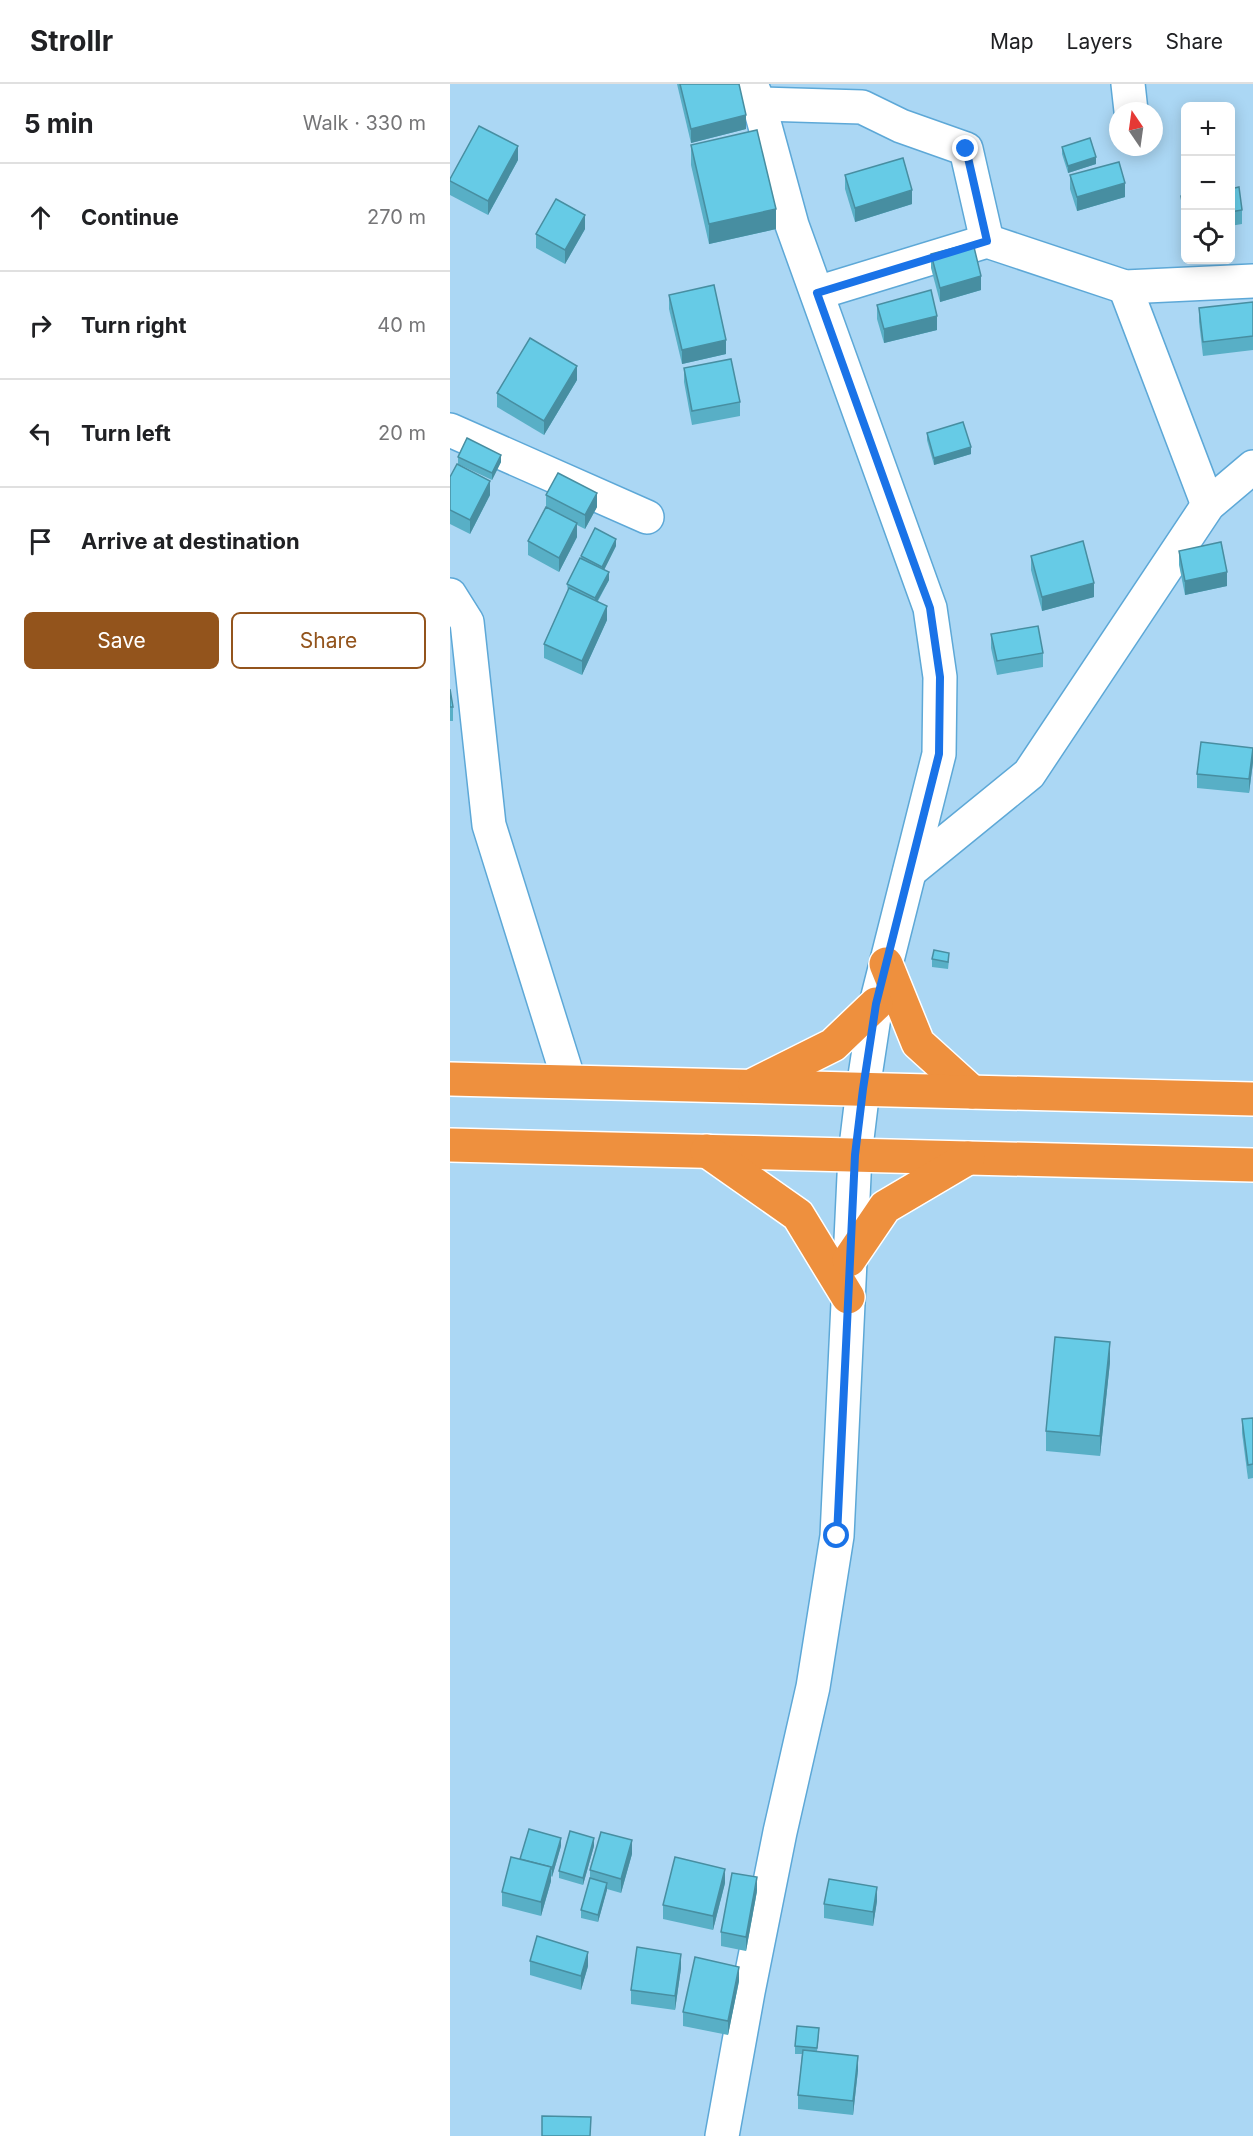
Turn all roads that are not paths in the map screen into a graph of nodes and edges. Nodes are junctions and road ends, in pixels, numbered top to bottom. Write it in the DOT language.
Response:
graph roads {
  1 [pos="1128,84"];
  2 [pos="755,94"];
  3 [pos="1130,102"];
  4 [pos="987,241"];
  5 [pos="1253,281"];
  6 [pos="1125,287"];
  7 [pos="817,293"];
  8 [pos="450,430"];
  9 [pos="1253,466"];
  10 [pos="1208,505"];
  11 [pos="647,517"];
  12 [pos="450,596"];
  13 [pos="910,871"];
  14 [pos="886,963"];
  15 [pos="876,1004"];
  16 [pos="450,1078"];
  17 [pos="569,1082"];
  18 [pos="751,1086"];
  19 [pos="863,1089"];
  20 [pos="972,1092"];
  21 [pos="1253,1099"];
  22 [pos="450,1145"];
  23 [pos="707,1151"];
  24 [pos="855,1155"];
  25 [pos="968,1158"];
  26 [pos="1253,1165"];
  27 [pos="849,1260"];
  28 [pos="848,1297"];
  29 [pos="722,2136"];
  1 -- 3 [label="street"];
  2 -- 4 [label="street"];
  2 -- 7 [label="street"];
  4 -- 6 [label="street"];
  4 -- 7 [label="street"];
  5 -- 6 [label="street"];
  6 -- 10 [label="street"];
  7 -- 13 [label="street"];
  8 -- 11 [label="street"];
  9 -- 10 [label="street"];
  10 -- 13 [label="street"];
  12 -- 17 [label="street"];
  13 -- 14 [label="street"];
  14 -- 15 [label="street"];
  14 -- 20 [label="highway"];
  15 -- 18 [label="highway"];
  15 -- 19 [label="street"];
  16 -- 17 [label="highway"];
  17 -- 18 [label="highway"];
  18 -- 19 [label="highway"];
  19 -- 20 [label="highway"];
  19 -- 24 [label="street"];
  20 -- 21 [label="highway"];
  22 -- 23 [label="highway"];
  23 -- 24 [label="highway"];
  23 -- 28 [label="highway"];
  24 -- 25 [label="highway"];
  24 -- 27 [label="street"];
  25 -- 26 [label="highway"];
  25 -- 27 [label="highway"];
  27 -- 28 [label="street"];
  28 -- 29 [label="street"];
}
